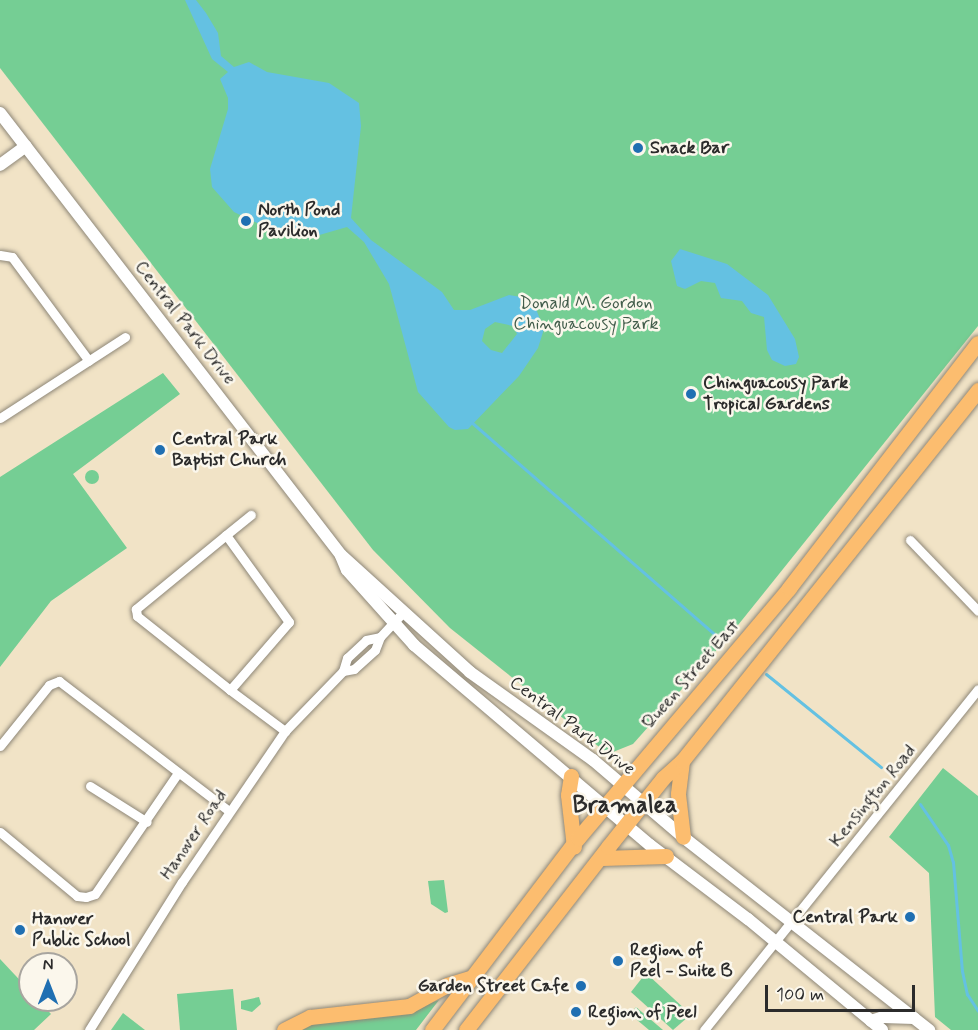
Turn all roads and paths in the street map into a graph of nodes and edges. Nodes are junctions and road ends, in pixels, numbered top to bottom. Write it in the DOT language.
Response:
graph roads {
  1 [pos="0,113"];
  2 [pos="26,146"];
  3 [pos="0,165"];
  4 [pos="0,255"];
  5 [pos="125,337"];
  6 [pos="978,343"];
  7 [pos="89,360"];
  8 [pos="978,390"];
  9 [pos="0,418"];
  10 [pos="251,514"];
  11 [pos="226,535"];
  12 [pos="910,540"];
  13 [pos="341,555"];
  14 [pos="978,611"];
  15 [pos="403,612"];
  16 [pos="393,622"];
  17 [pos="978,689"];
  18 [pos="230,690"];
  19 [pos="285,731"];
  20 [pos="0,746"];
  21 [pos="682,761"];
  22 [pos="178,773"];
  23 [pos="571,776"];
  24 [pos="622,785"];
  25 [pos="90,786"];
  26 [pos="643,803"];
  27 [pos="605,806"];
  28 [pos="229,811"];
  29 [pos="147,822"];
  30 [pos="626,824"];
  31 [pos="0,832"];
  32 [pos="683,837"];
  33 [pos="574,848"];
  34 [pos="666,856"];
  35 [pos="602,858"];
  36 [pos="793,922"];
  37 [pos="776,943"];
  38 [pos="476,976"];
  39 [pos="914,1018"];
  40 [pos="871,1021"];
  41 [pos="89,1030"];
  42 [pos="284,1030"];
  43 [pos="432,1030"];
  44 [pos="466,1030"];
  45 [pos="704,1030"];
  46 [pos="882,1030"];
  47 [pos="929,1030"];
  1 -- 2 [label="street, Central Park Drive"];
  2 -- 3 [label="street"];
  2 -- 13 [label="street, Central Park Drive"];
  4 -- 7 [label="street"];
  5 -- 7 [label="street"];
  6 -- 24 [label="main road, Queen Street East"];
  7 -- 9 [label="street"];
  8 -- 21 [label="main road"];
  10 -- 11 [label="street"];
  11 -- 18 [label="street"];
  11 -- 18 [label="street"];
  12 -- 14 [label="street"];
  13 -- 15 [label="street, Central Park Drive"];
  13 -- 16 [label="street, Central Park Drive"];
  15 -- 16 [label="street, Hanover Road"];
  15 -- 24 [label="street, Central Park Drive"];
  16 -- 19 [label="street, Hanover Road"];
  16 -- 23 [label="street, Central Park Drive"];
  17 -- 36 [label="street, Kensington Road"];
  18 -- 19 [label="street"];
  19 -- 28 [label="street, Hanover Road"];
  20 -- 22 [label="street"];
  21 -- 26 [label="main road"];
  21 -- 32 [label="main road"];
  22 -- 28 [label="street"];
  22 -- 29 [label="street"];
  23 -- 27 [label="street, Central Park Drive"];
  23 -- 33 [label="main road"];
  24 -- 26 [label="street, Central Park Drive"];
  24 -- 27 [label="main road, Queen Street East"];
  25 -- 29 [label="street"];
  26 -- 30 [label="main road"];
  26 -- 32 [label="street, Central Park Drive"];
  27 -- 30 [label="street, Central Park Drive"];
  27 -- 33 [label="main road, Queen Street East"];
  28 -- 41 [label="street, Hanover Road"];
  29 -- 31 [label="street"];
  30 -- 34 [label="street, Central Park Drive"];
  30 -- 35 [label="main road"];
  32 -- 36 [label="street, Central Park Drive"];
  33 -- 38 [label="main road, Queen Street East"];
  34 -- 35 [label="main road"];
  34 -- 37 [label="street, Central Park Drive"];
  35 -- 44 [label="main road"];
  36 -- 37 [label="street, Kensington Road"];
  36 -- 39 [label="street, Central Park Drive"];
  37 -- 40 [label="street, Central Park Drive"];
  37 -- 45 [label="street, Kensington Road"];
  38 -- 42 [label="main road"];
  38 -- 43 [label="main road, Queen Street East"];
  39 -- 40 [label="street"];
  39 -- 47 [label="street, Central Park Drive"];
  40 -- 46 [label="street, Central Park Drive"];
}
